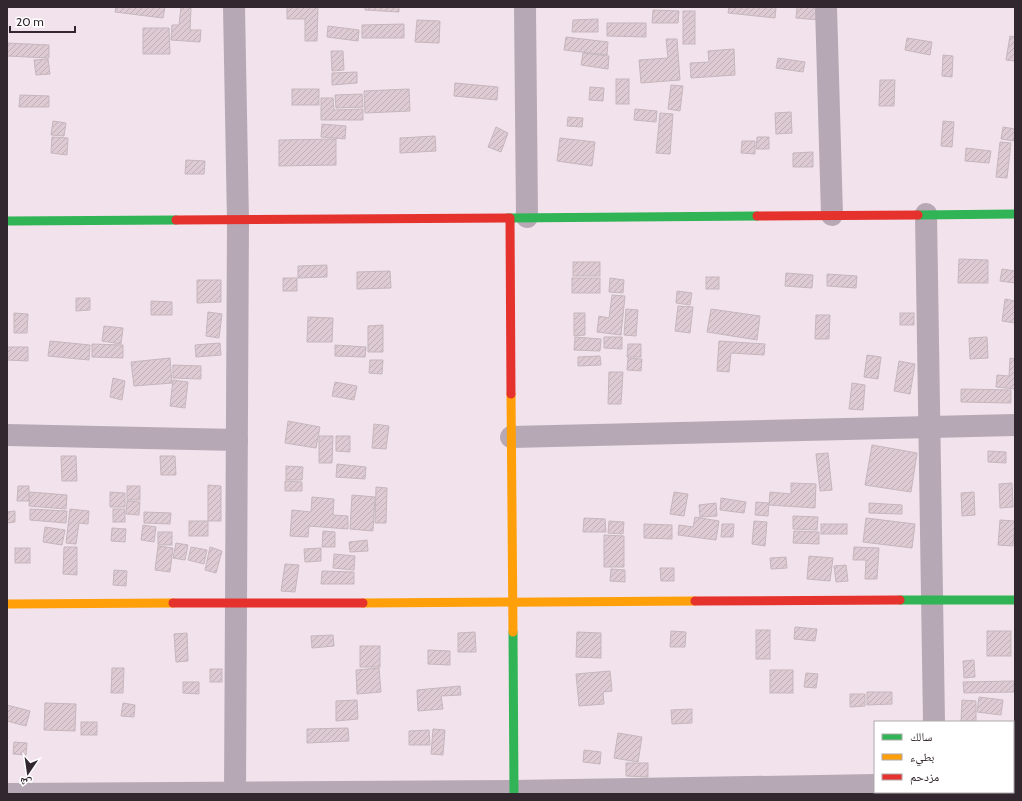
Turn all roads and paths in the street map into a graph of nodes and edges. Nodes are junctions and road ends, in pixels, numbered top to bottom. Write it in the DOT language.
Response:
graph roads {
  1 [pos="234,7"];
  2 [pos="525,7"];
  3 [pos="826,7"];
  4 [pos="926,214"];
  5 [pos="1015,214"];
  6 [pos="832,215"];
  7 [pos="518,217"];
  8 [pos="238,220"];
  9 [pos="7,221"];
  10 [pos="1015,425"];
  11 [pos="930,427"];
  12 [pos="7,435"];
  13 [pos="511,437"];
  14 [pos="237,440"];
  15 [pos="932,600"];
  16 [pos="1015,600"];
  17 [pos="513,602"];
  18 [pos="7,604"];
  19 [pos="236,604"];
  20 [pos="934,721"];
  21 [pos="874,785"];
  22 [pos="514,792"];
  23 [pos="235,793"];
  24 [pos="7,794"];
  1 -- 8 [label="street"];
  2 -- 7 [label="street"];
  3 -- 6 [label="street"];
  4 -- 5 [label="street"];
  4 -- 6 [label="street"];
  4 -- 11 [label="street"];
  6 -- 7 [label="street"];
  7 -- 8 [label="street"];
  7 -- 13 [label="street"];
  8 -- 9 [label="street"];
  8 -- 14 [label="street"];
  10 -- 11 [label="street"];
  11 -- 13 [label="street"];
  11 -- 15 [label="street"];
  12 -- 14 [label="street"];
  13 -- 17 [label="street"];
  14 -- 19 [label="street"];
  15 -- 16 [label="street"];
  15 -- 17 [label="street"];
  15 -- 20 [label="street"];
  17 -- 19 [label="street"];
  17 -- 22 [label="street"];
  18 -- 19 [label="street"];
  19 -- 23 [label="street"];
  21 -- 22 [label="street"];
  22 -- 23 [label="street"];
  23 -- 24 [label="street"];
}
